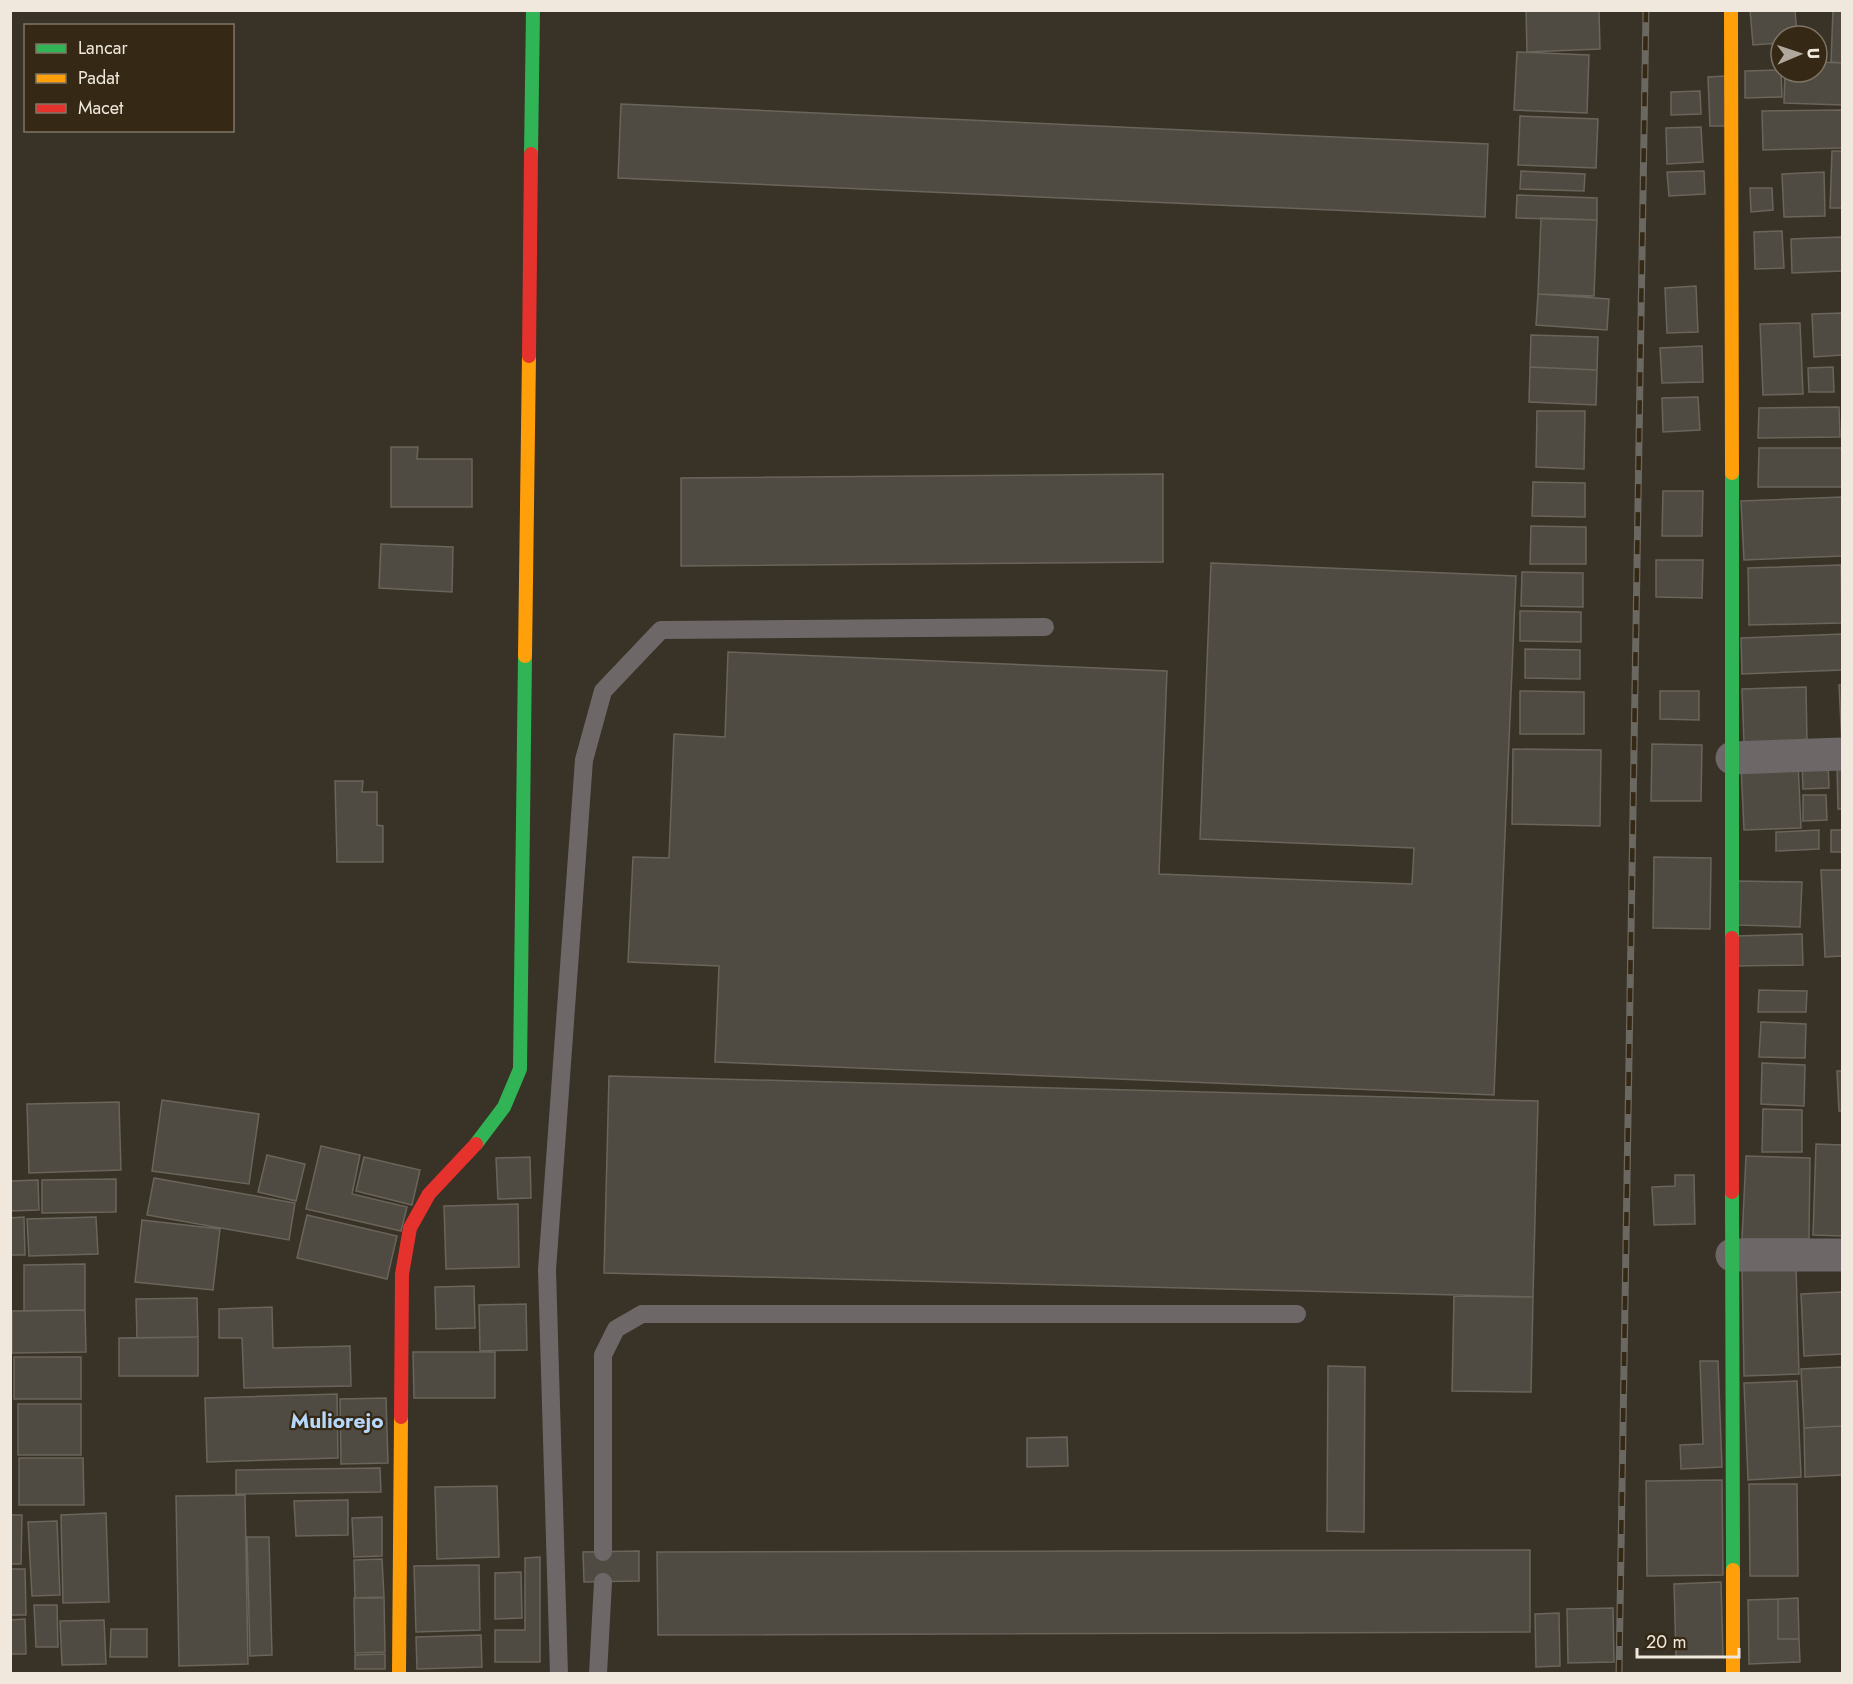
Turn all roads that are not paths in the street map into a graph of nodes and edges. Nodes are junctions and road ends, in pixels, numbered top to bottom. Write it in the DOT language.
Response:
graph roads {
  1 [pos="533,10"];
  2 [pos="1731,10"];
  3 [pos="1045,627"];
  4 [pos="1842,754"];
  5 [pos="1732,758"];
  6 [pos="1732,1255"];
  7 [pos="1842,1255"];
  8 [pos="1297,1314"];
  9 [pos="603,1552"];
  10 [pos="603,1582"];
  11 [pos="399,1674"];
  12 [pos="559,1674"];
  13 [pos="598,1674"];
  14 [pos="1733,1674"];
  1 -- 11 [label="street"];
  2 -- 5 [label="street"];
  3 -- 12 [label="lane"];
  4 -- 5 [label="street"];
  5 -- 6 [label="street"];
  6 -- 7 [label="street"];
  6 -- 14 [label="street"];
  8 -- 9 [label="lane"];
  10 -- 13 [label="lane"];
}
